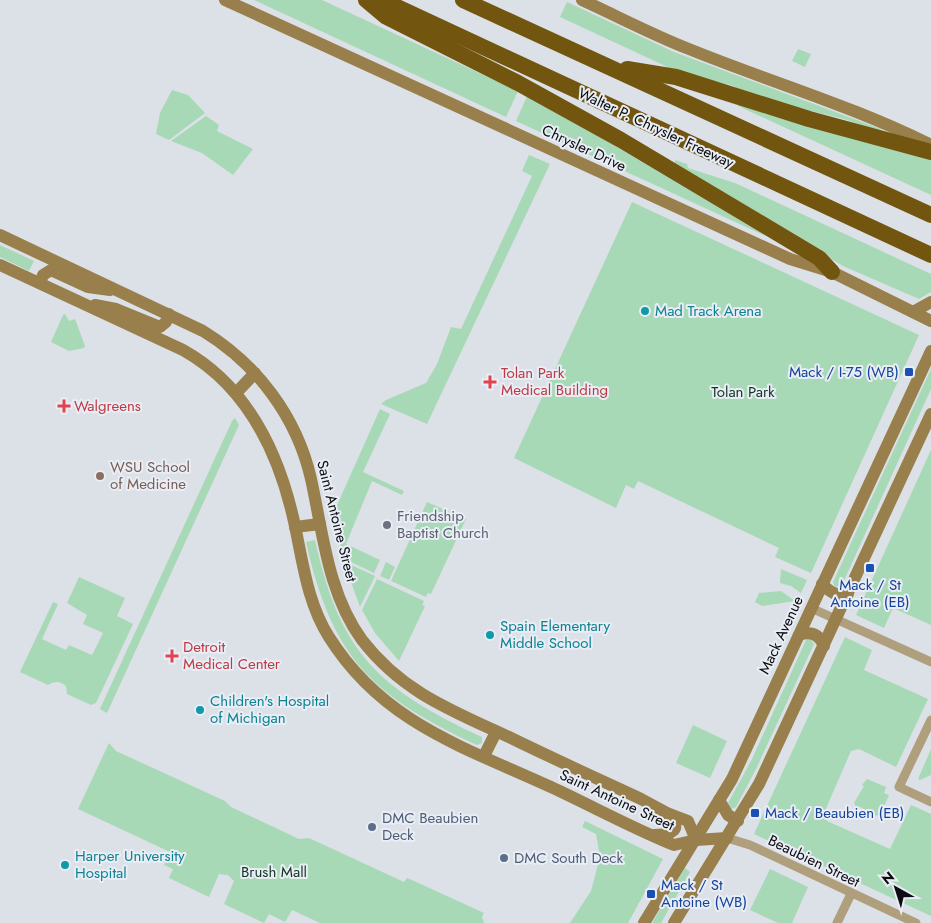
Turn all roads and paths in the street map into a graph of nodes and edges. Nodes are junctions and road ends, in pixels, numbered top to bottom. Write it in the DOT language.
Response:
graph roads {
  1 [pos="225,0"];
  2 [pos="366,0"];
  3 [pos="382,0"];
  4 [pos="463,0"];
  5 [pos="582,0"];
  6 [pos="606,66"];
  7 [pos="931,144"];
  8 [pos="931,152"];
  9 [pos="931,216"];
  10 [pos="0,235"];
  11 [pos="931,255"];
  12 [pos="0,265"];
  13 [pos="832,272"];
  14 [pos="40,283"];
  15 [pos="122,291"];
  16 [pos="78,301"];
  17 [pos="931,302"];
  18 [pos="913,312"];
  19 [pos="169,314"];
  20 [pos="931,321"];
  21 [pos="931,351"];
  22 [pos="255,374"];
  23 [pos="236,393"];
  24 [pos="931,414"];
  25 [pos="320,524"];
  26 [pos="295,527"];
  27 [pos="822,584"];
  28 [pos="848,594"];
  29 [pos="811,608"];
  30 [pos="836,620"];
  31 [pos="799,635"];
  32 [pos="824,646"];
  33 [pos="931,662"];
  34 [pos="931,720"];
  35 [pos="496,732"];
  36 [pos="484,756"];
  37 [pos="719,800"];
  38 [pos="931,802"];
  39 [pos="667,813"];
  40 [pos="738,821"];
  41 [pos="653,835"];
  42 [pos="727,838"];
  43 [pos="696,840"];
  44 [pos="851,894"];
  45 [pos="644,923"];
  46 [pos="674,923"];
  47 [pos="837,923"];
  48 [pos="916,923"];
  1 -- 13 [label="street, Chrysler Drive"];
  2 -- 13 [label="highway"];
  3 -- 11 [label="highway, Walter P. Chrysler Freeway"];
  4 -- 6 [label="highway"];
  5 -- 7 [label="street"];
  6 -- 8 [label="highway"];
  6 -- 9 [label="highway"];
  10 -- 15 [label="street, Saint Antoine Street"];
  12 -- 14 [label="street, Saint Antoine Street"];
  13 -- 18 [label="street, Chrysler Drive"];
  14 -- 15 [label="street"];
  14 -- 16 [label="street, Saint Antoine Street"];
  15 -- 19 [label="street, Saint Antoine Street"];
  16 -- 19 [label="street"];
  16 -- 23 [label="street, Saint Antoine Street"];
  17 -- 18 [label="street"];
  18 -- 20 [label="street, Chrysler Drive"];
  19 -- 22 [label="street, Saint Antoine Street"];
  21 -- 27 [label="street, Mack Avenue"];
  22 -- 23 [label="street"];
  22 -- 25 [label="street, Saint Antoine Street"];
  23 -- 26 [label="street, Saint Antoine Street"];
  24 -- 28 [label="street"];
  25 -- 26 [label="street"];
  25 -- 35 [label="street, Saint Antoine Street"];
  26 -- 36 [label="street, Saint Antoine Street"];
  27 -- 28 [label="street"];
  27 -- 29 [label="street, Mack Avenue"];
  28 -- 30 [label="street"];
  29 -- 30 [label="street"];
  29 -- 31 [label="street, Mack Avenue"];
  30 -- 32 [label="street"];
  30 -- 33 [label="street"];
  31 -- 32 [label="street"];
  31 -- 37 [label="street, Mack Avenue"];
  32 -- 40 [label="street"];
  34 -- 38 [label="street"];
  35 -- 36 [label="street"];
  35 -- 39 [label="street, Saint Antoine Street"];
  36 -- 41 [label="street, Saint Antoine Street"];
  37 -- 40 [label="street"];
  37 -- 43 [label="street, Mack Avenue"];
  39 -- 41 [label="street"];
  39 -- 43 [label="street, Saint Antoine Street"];
  40 -- 42 [label="street"];
  41 -- 43 [label="street, Saint Antoine Street"];
  42 -- 43 [label="street, Saint Antoine Street"];
  42 -- 44 [label="street, Beaubien Street"];
  42 -- 46 [label="street"];
  43 -- 45 [label="street, Mack Avenue"];
  44 -- 47 [label="street"];
  44 -- 48 [label="street, Beaubien Street"];
}
